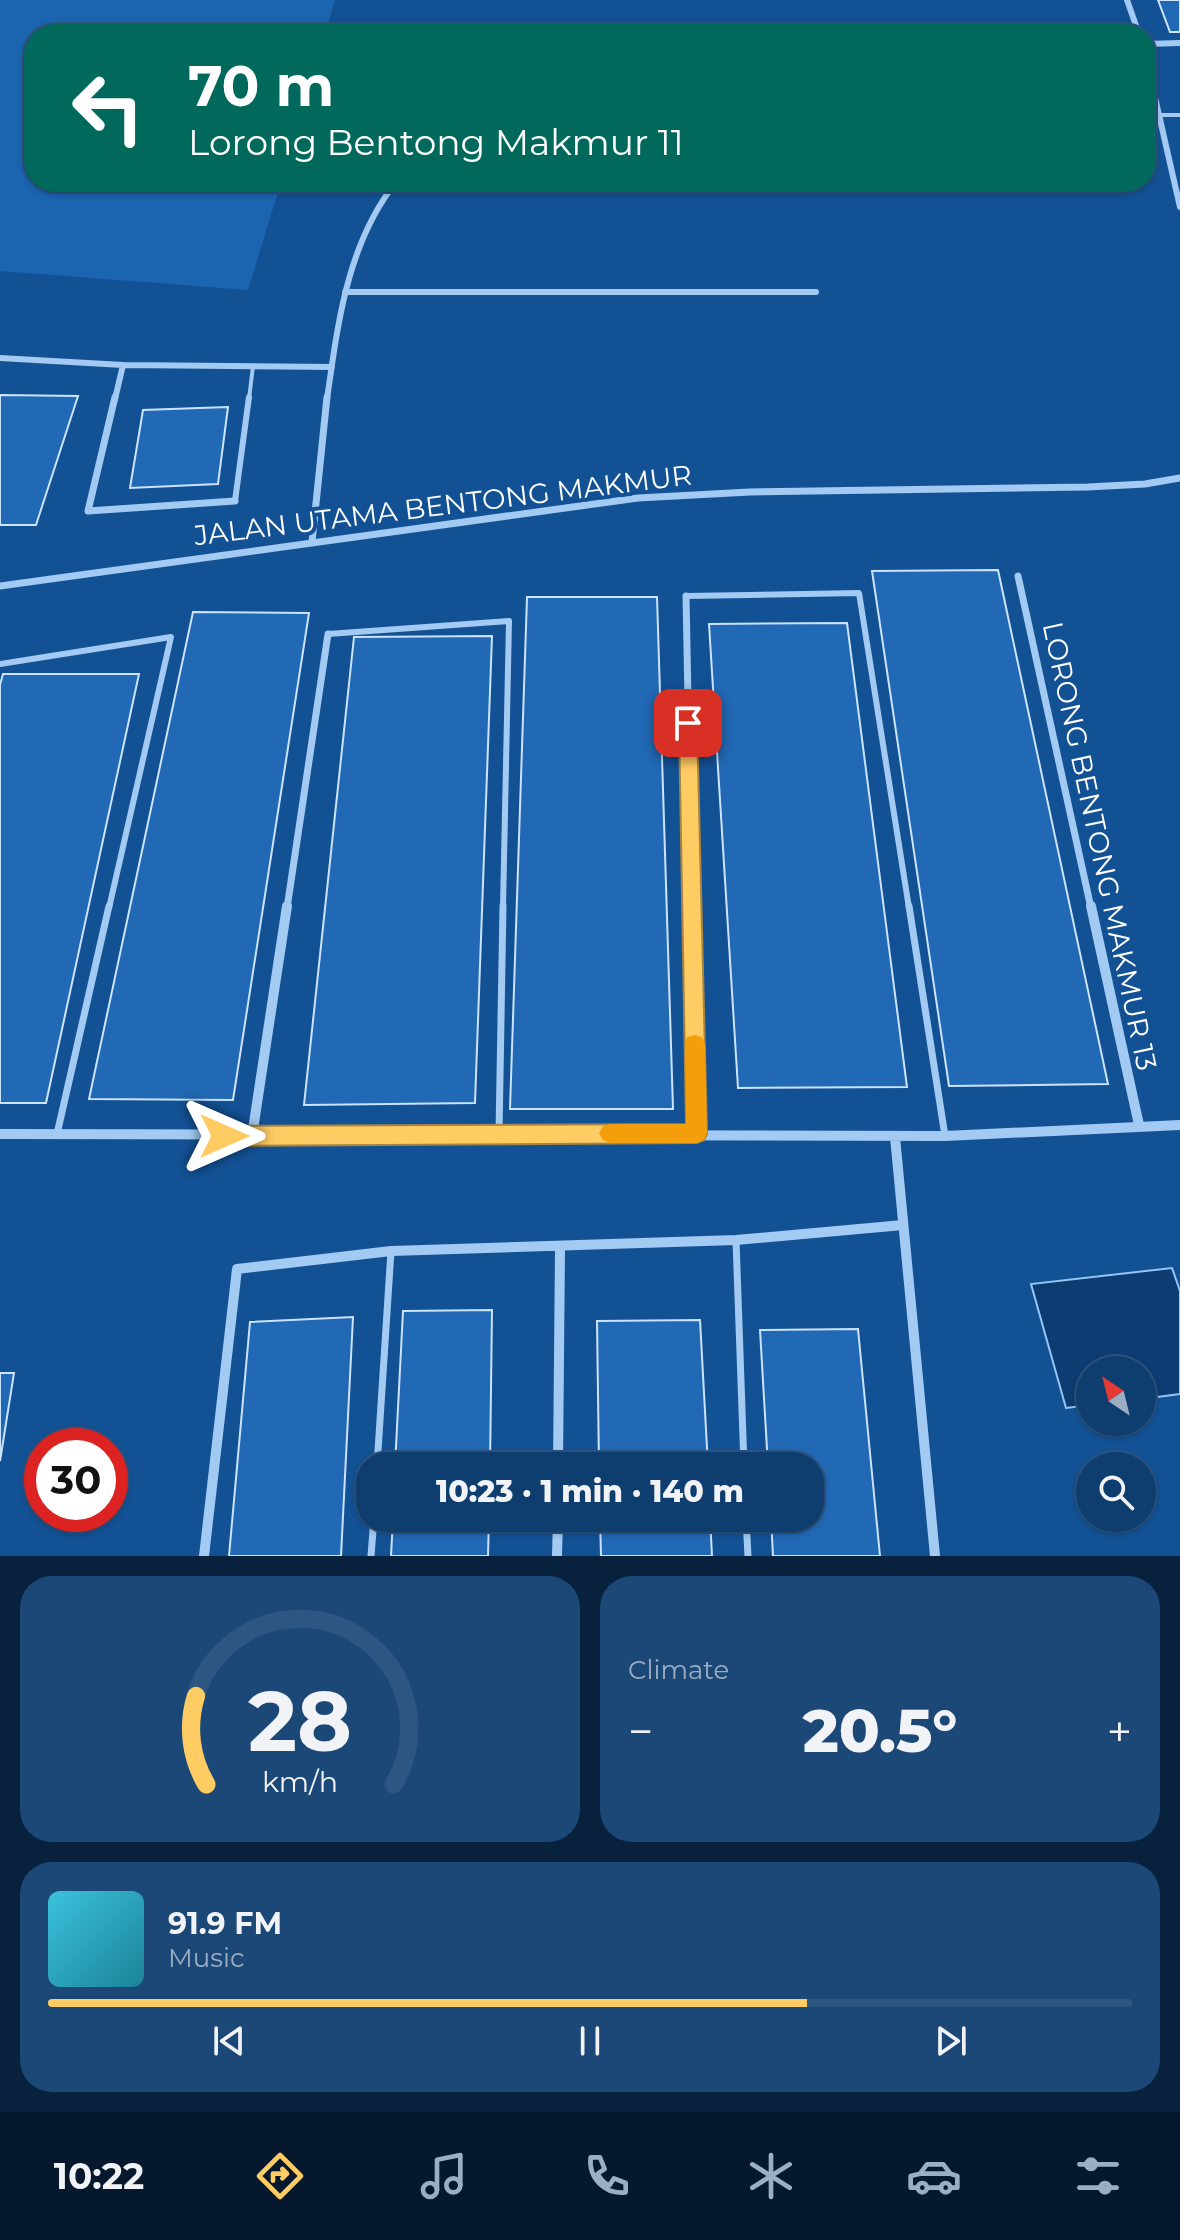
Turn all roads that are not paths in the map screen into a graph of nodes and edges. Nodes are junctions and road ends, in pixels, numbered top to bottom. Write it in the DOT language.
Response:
graph roads {
  1 [pos="1127,0"];
  2 [pos="1135,24"];
  3 [pos="1180,43"];
  4 [pos="1156,44"];
  5 [pos="1156,102"];
  6 [pos="1159,115"];
  7 [pos="1180,115"];
  8 [pos="1177,180"];
  9 [pos="387,192"];
  10 [pos="1180,207"];
  11 [pos="345,292"];
  12 [pos="816,292"];
  13 [pos="0,358"];
  14 [pos="123,365"];
  15 [pos="253,366"];
  16 [pos="332,367"];
  17 [pos="1180,478"];
  18 [pos="235,501"];
  19 [pos="312,542"];
  20 [pos="1018,576"];
  21 [pos="0,586"];
  22 [pos="686,596"];
  23 [pos="328,634"];
  24 [pos="0,664"];
  25 [pos="1139,1125"];
  26 [pos="1180,1125"];
  27 [pos="499,1133"];
  28 [pos="0,1134"];
  29 [pos="57,1134"];
  30 [pos="697,1134"];
  31 [pos="252,1136"];
  32 [pos="945,1136"];
  33 [pos="895,1137"];
  34 [pos="903,1225"];
  35 [pos="736,1240"];
  36 [pos="560,1248"];
  37 [pos="391,1251"];
  38 [pos="378,1452"];
  39 [pos="558,1452"];
  40 [pos="744,1452"];
  41 [pos="373,1532"];
  42 [pos="558,1532"];
  43 [pos="747,1532"];
  44 [pos="204,1556"];
  45 [pos="371,1556"];
  46 [pos="557,1556"];
  47 [pos="748,1556"];
  48 [pos="935,1556"];
  1 -- 2 [label="street"];
  3 -- 4 [label="street"];
  5 -- 6 [label="street"];
  6 -- 7 [label="lane"];
  6 -- 8 [label="street"];
  8 -- 10 [label="street"];
  9 -- 11 [label="street"];
  11 -- 12 [label="street"];
  11 -- 16 [label="street"];
  13 -- 14 [label="street"];
  14 -- 15 [label="street"];
  14 -- 18 [label="street"];
  15 -- 16 [label="street"];
  15 -- 18 [label="lane"];
  16 -- 19 [label="street"];
  17 -- 19 [label="street, JALAN UTAMA BENTONG MAKMUR"];
  19 -- 21 [label="street, JALAN UTAMA BENTONG MAKMUR"];
  20 -- 25 [label="street, LORONG BENTONG MAKMUR 13"];
  22 -- 30 [label="street"];
  22 -- 32 [label="lane"];
  23 -- 27 [label="lane"];
  23 -- 31 [label="street"];
  24 -- 29 [label="lane"];
  25 -- 26 [label="street"];
  25 -- 32 [label="street"];
  27 -- 30 [label="street"];
  27 -- 31 [label="street"];
  28 -- 29 [label="street"];
  29 -- 31 [label="street"];
  30 -- 33 [label="street"];
  32 -- 33 [label="street"];
  33 -- 34 [label="street"];
  34 -- 35 [label="street"];
  34 -- 48 [label="street"];
  35 -- 36 [label="street"];
  35 -- 40 [label="lane"];
  36 -- 37 [label="street"];
  36 -- 39 [label="street"];
  37 -- 38 [label="lane"];
  37 -- 44 [label="street"];
  41 -- 45 [label="lane"];
  42 -- 46 [label="street"];
  43 -- 47 [label="lane"];
}
